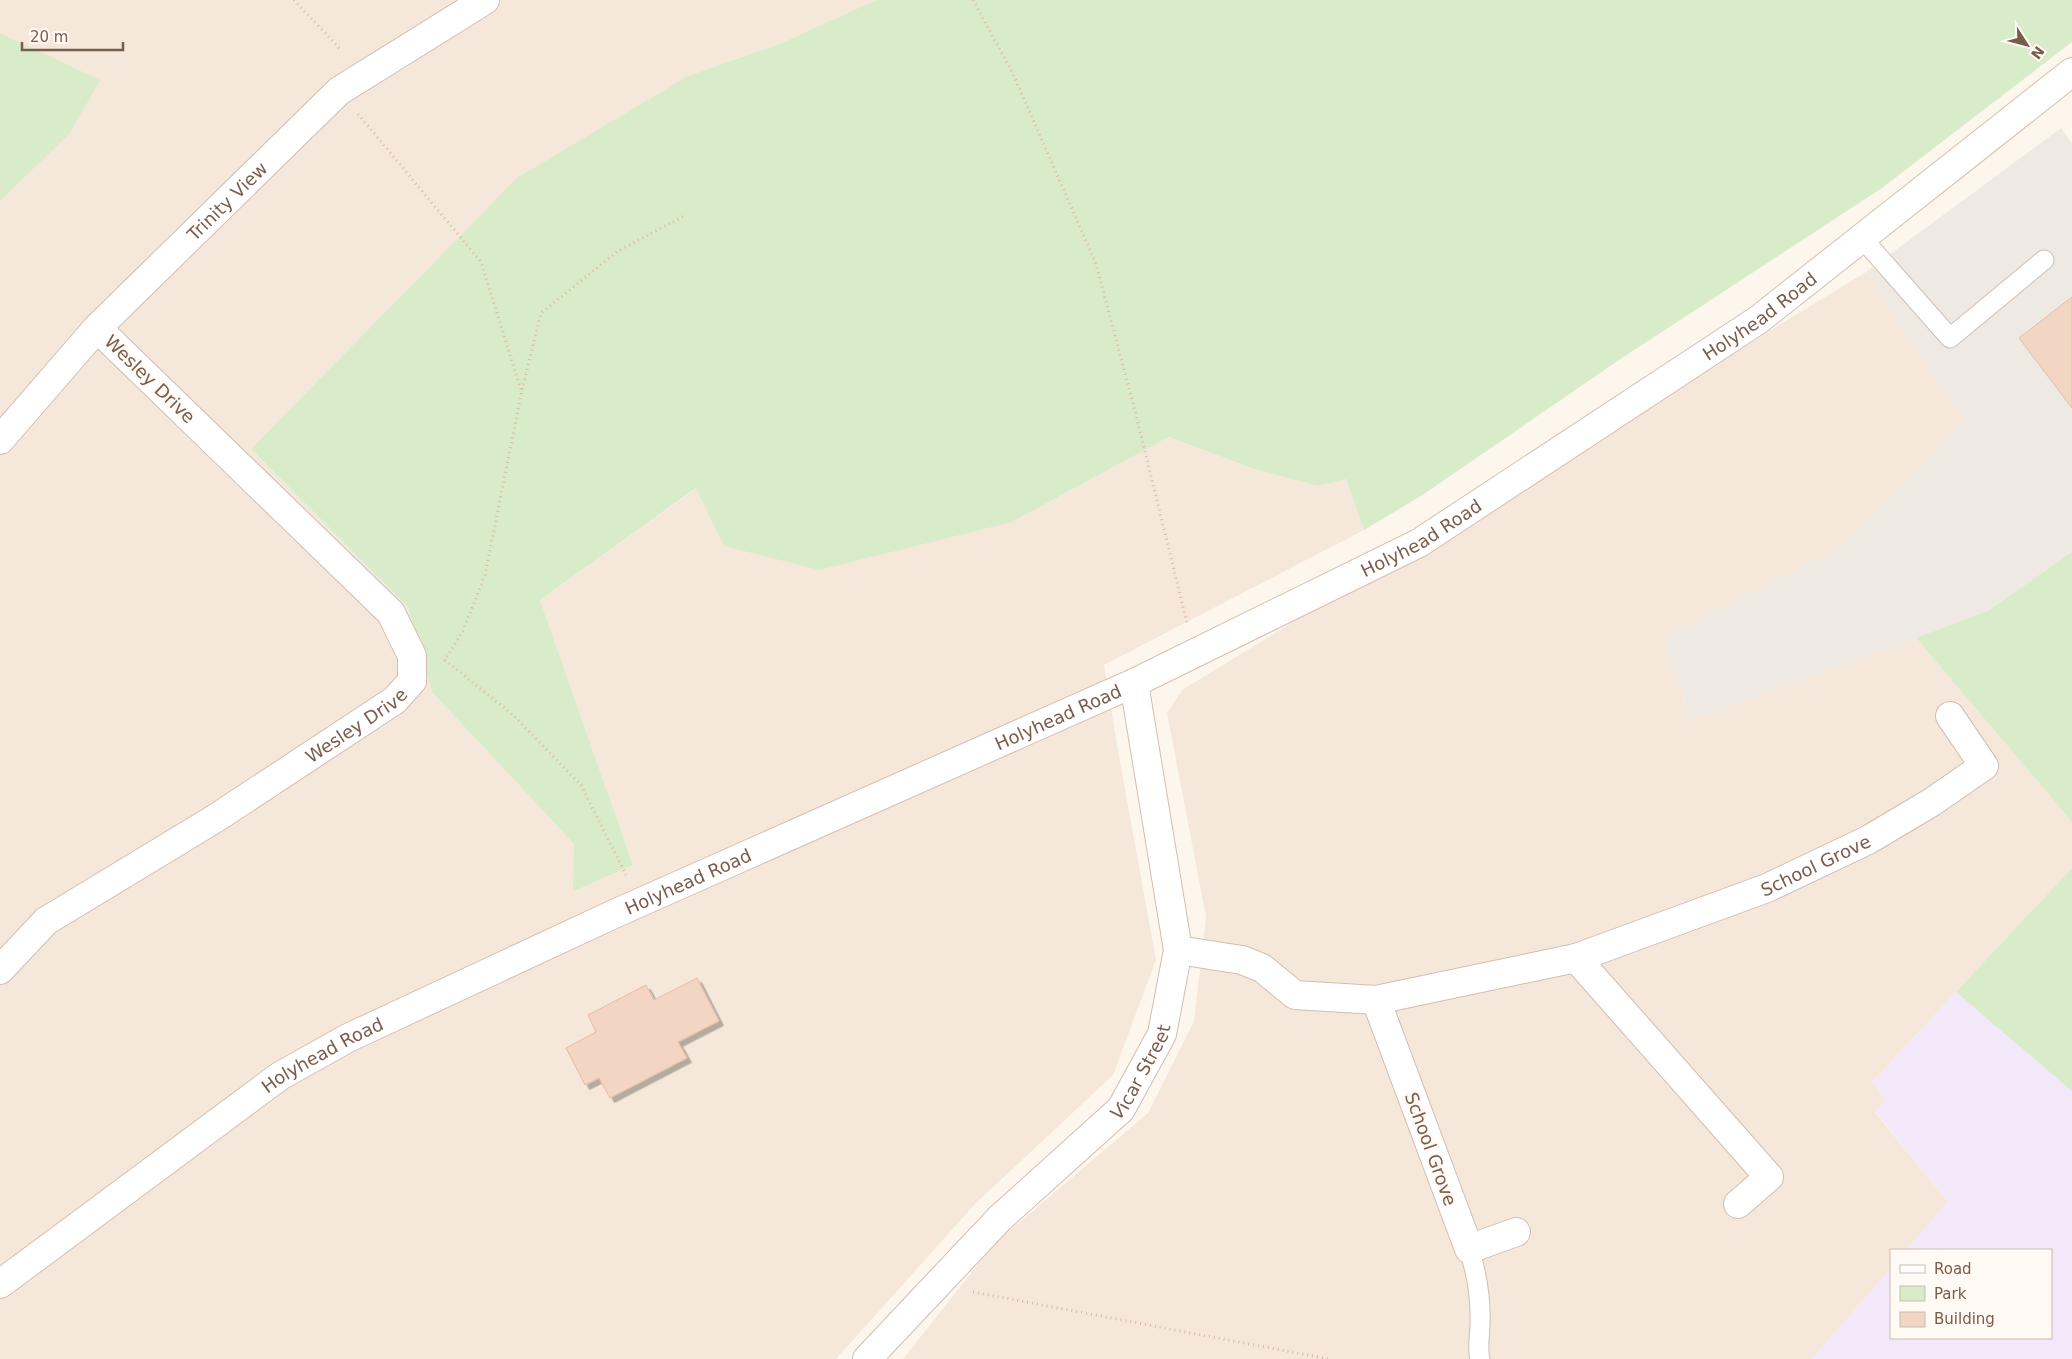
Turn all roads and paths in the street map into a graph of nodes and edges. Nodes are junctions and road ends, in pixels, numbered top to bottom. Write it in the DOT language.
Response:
graph roads {
  1 [pos="294,0"];
  2 [pos="485,0"];
  3 [pos="973,0"];
  4 [pos="2072,72"];
  5 [pos="365,75"];
  6 [pos="339,91"];
  7 [pos="684,216"];
  8 [pos="1862,238"];
  9 [pos="2044,260"];
  10 [pos="97,328"];
  11 [pos="522,390"];
  12 [pos="0,440"];
  13 [pos="1194,653"];
  14 [pos="445,660"];
  15 [pos="412,681"];
  16 [pos="1134,683"];
  17 [pos="1950,716"];
  18 [pos="640,903"];
  19 [pos="1178,950"];
  20 [pos="1576,958"];
  21 [pos="0,970"];
  22 [pos="1376,1000"];
  23 [pos="1738,1204"];
  24 [pos="1516,1232"];
  25 [pos="1469,1250"];
  26 [pos="0,1284"];
  27 [pos="935,1286"];
  28 [pos="867,1359"];
  29 [pos="1329,1359"];
  30 [pos="1480,1359"];
  1 -- 5 [label="path"];
  2 -- 5 [label="street, Trinity View"];
  3 -- 13 [label="path"];
  4 -- 8 [label="street, Holyhead Road"];
  5 -- 6 [label="street, Trinity View"];
  6 -- 10 [label="street, Trinity View"];
  6 -- 11 [label="path"];
  7 -- 11 [label="path"];
  8 -- 9 [label="lane"];
  8 -- 13 [label="street, Holyhead Road"];
  10 -- 12 [label="street, Trinity View"];
  10 -- 15 [label="street, Wesley Drive"];
  11 -- 14 [label="path"];
  13 -- 16 [label="street, Holyhead Road"];
  14 -- 15 [label="path"];
  14 -- 18 [label="path"];
  15 -- 21 [label="street, Wesley Drive"];
  16 -- 18 [label="street, Holyhead Road"];
  16 -- 19 [label="street, Vicar Street"];
  17 -- 20 [label="street, School Grove"];
  18 -- 26 [label="street, Holyhead Road"];
  19 -- 22 [label="street, School Grove"];
  19 -- 27 [label="street, Vicar Street"];
  20 -- 22 [label="street, School Grove"];
  20 -- 23 [label="street"];
  22 -- 25 [label="street, School Grove"];
  24 -- 25 [label="street"];
  25 -- 30 [label="lane"];
  27 -- 28 [label="street, Vicar Street"];
  27 -- 29 [label="path"];
}
